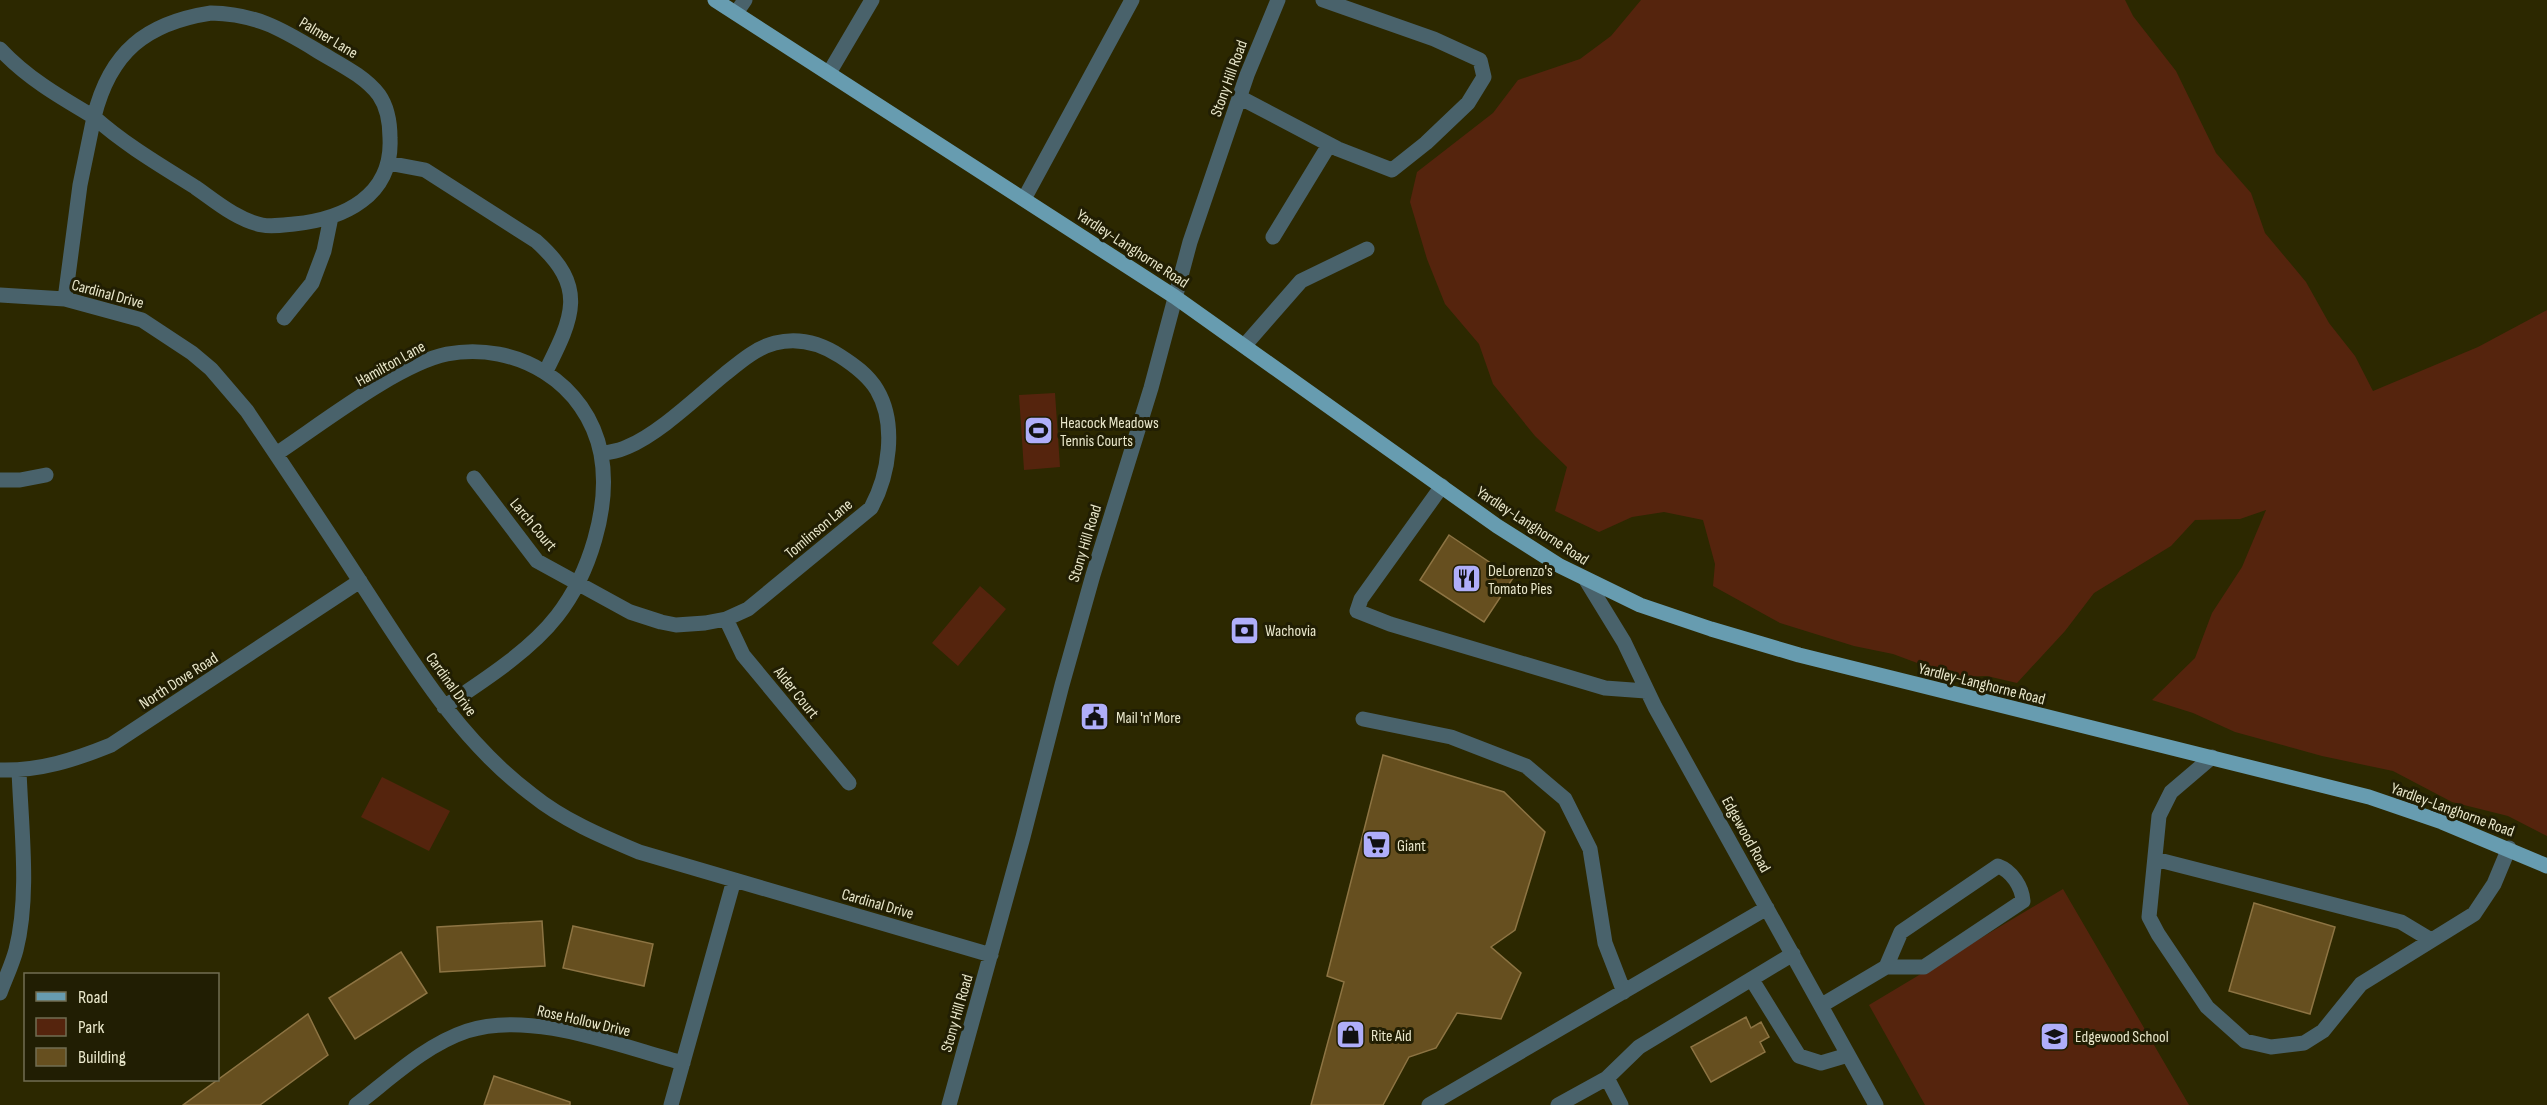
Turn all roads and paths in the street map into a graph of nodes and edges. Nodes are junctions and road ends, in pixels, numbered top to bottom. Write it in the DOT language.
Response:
graph roads {
  1 [pos="715,0"];
  2 [pos="745,0"];
  3 [pos="872,0"];
  4 [pos="1132,0"];
  5 [pos="1278,0"];
  6 [pos="1323,0"];
  7 [pos="735,13"];
  8 [pos="0,49"];
  9 [pos="829,73"];
  10 [pos="1239,97"];
  11 [pos="94,117"];
  12 [pos="1329,145"];
  13 [pos="388,163"];
  14 [pos="1024,199"];
  15 [pos="331,218"];
  16 [pos="1273,237"];
  17 [pos="1367,249"];
  18 [pos="0,295"];
  19 [pos="1175,297"];
  20 [pos="65,300"];
  21 [pos="284,318"];
  22 [pos="1245,345"];
  23 [pos="546,371"];
  24 [pos="276,454"];
  25 [pos="601,454"];
  26 [pos="46,475"];
  27 [pos="474,478"];
  28 [pos="0,480"];
  29 [pos="1442,486"];
  30 [pos="1586,580"];
  31 [pos="360,581"];
  32 [pos="576,584"];
  33 [pos="726,619"];
  34 [pos="1646,691"];
  35 [pos="444,707"];
  36 [pos="1364,719"];
  37 [pos="2212,757"];
  38 [pos="0,770"];
  39 [pos="19,770"];
  40 [pos="849,783"];
  41 [pos="2509,848"];
  42 [pos="2155,859"];
  43 [pos="2547,866"];
  44 [pos="734,880"];
  45 [pos="1767,909"];
  46 [pos="2432,940"];
  47 [pos="1793,954"];
  48 [pos="991,955"];
  49 [pos="1886,967"];
  50 [pos="1752,980"];
  51 [pos="1624,992"];
  52 [pos="0,993"];
  53 [pos="1822,1005"];
  54 [pos="1848,1055"];
  55 [pos="683,1063"];
  56 [pos="1607,1078"];
  57 [pos="356,1105"];
  58 [pos="671,1105"];
  59 [pos="949,1105"];
  60 [pos="1429,1105"];
  61 [pos="1558,1105"];
  62 [pos="1621,1105"];
  63 [pos="1876,1105"];
  1 -- 7 [label="main road, Yardley-Langhorne Road"];
  2 -- 7 [label="street"];
  3 -- 9 [label="street"];
  4 -- 14 [label="street"];
  5 -- 10 [label="street, Stony Hill Road"];
  6 -- 12 [label="street"];
  7 -- 9 [label="main road, Yardley-Langhorne Road"];
  8 -- 11 [label="street"];
  9 -- 14 [label="main road, Yardley-Langhorne Road"];
  10 -- 12 [label="street"];
  10 -- 19 [label="street, Stony Hill Road"];
  11 -- 13 [label="street, Palmer Lane"];
  11 -- 15 [label="street, Palmer Lane"];
  11 -- 20 [label="street, Palmer Lane"];
  12 -- 16 [label="street"];
  13 -- 15 [label="street, Palmer Lane"];
  13 -- 23 [label="street"];
  14 -- 19 [label="main road, Yardley-Langhorne Road"];
  15 -- 21 [label="street"];
  17 -- 22 [label="street"];
  18 -- 20 [label="street, Cardinal Drive"];
  19 -- 22 [label="main road, Yardley-Langhorne Road"];
  19 -- 48 [label="street, Stony Hill Road"];
  20 -- 24 [label="street, Cardinal Drive"];
  22 -- 29 [label="main road, Yardley-Langhorne Road"];
  23 -- 24 [label="street, Hamilton Lane"];
  23 -- 25 [label="street, Hamilton Lane"];
  24 -- 31 [label="street, Cardinal Drive"];
  25 -- 32 [label="street, Hamilton Lane"];
  25 -- 33 [label="street, Tomlinson Lane"];
  26 -- 28 [label="street"];
  27 -- 32 [label="street, Larch Court"];
  29 -- 30 [label="main road, Yardley-Langhorne Road"];
  29 -- 34 [label="street"];
  30 -- 34 [label="street, Edgewood Road"];
  30 -- 37 [label="main road, Yardley-Langhorne Road"];
  31 -- 35 [label="street, Cardinal Drive"];
  31 -- 39 [label="street, North Dove Road"];
  32 -- 33 [label="street, Tomlinson Lane"];
  32 -- 35 [label="street, Hamilton Lane"];
  33 -- 40 [label="street, Alder Court"];
  34 -- 45 [label="street, Edgewood Road"];
  35 -- 44 [label="street, Cardinal Drive"];
  36 -- 51 [label="street"];
  37 -- 41 [label="main road, Yardley-Langhorne Road"];
  37 -- 42 [label="street"];
  38 -- 39 [label="street, North Dove Road"];
  39 -- 52 [label="street"];
  41 -- 43 [label="main road, Yardley-Langhorne Road"];
  41 -- 46 [label="street"];
  42 -- 46 [label="street"];
  42 -- 46 [label="street"];
  44 -- 48 [label="street, Cardinal Drive"];
  44 -- 55 [label="street"];
  45 -- 47 [label="street, Edgewood Road"];
  45 -- 51 [label="street"];
  47 -- 50 [label="street"];
  47 -- 53 [label="street, Edgewood Road"];
  48 -- 59 [label="street, Stony Hill Road"];
  49 -- 49 [label="street"];
  49 -- 53 [label="street"];
  50 -- 54 [label="street"];
  50 -- 56 [label="street"];
  51 -- 60 [label="street"];
  53 -- 54 [label="street, Edgewood Road"];
  54 -- 63 [label="street, Edgewood Road"];
  55 -- 57 [label="street, Rose Hollow Drive"];
  55 -- 58 [label="street"];
  56 -- 61 [label="street"];
  56 -- 62 [label="street"];
}
